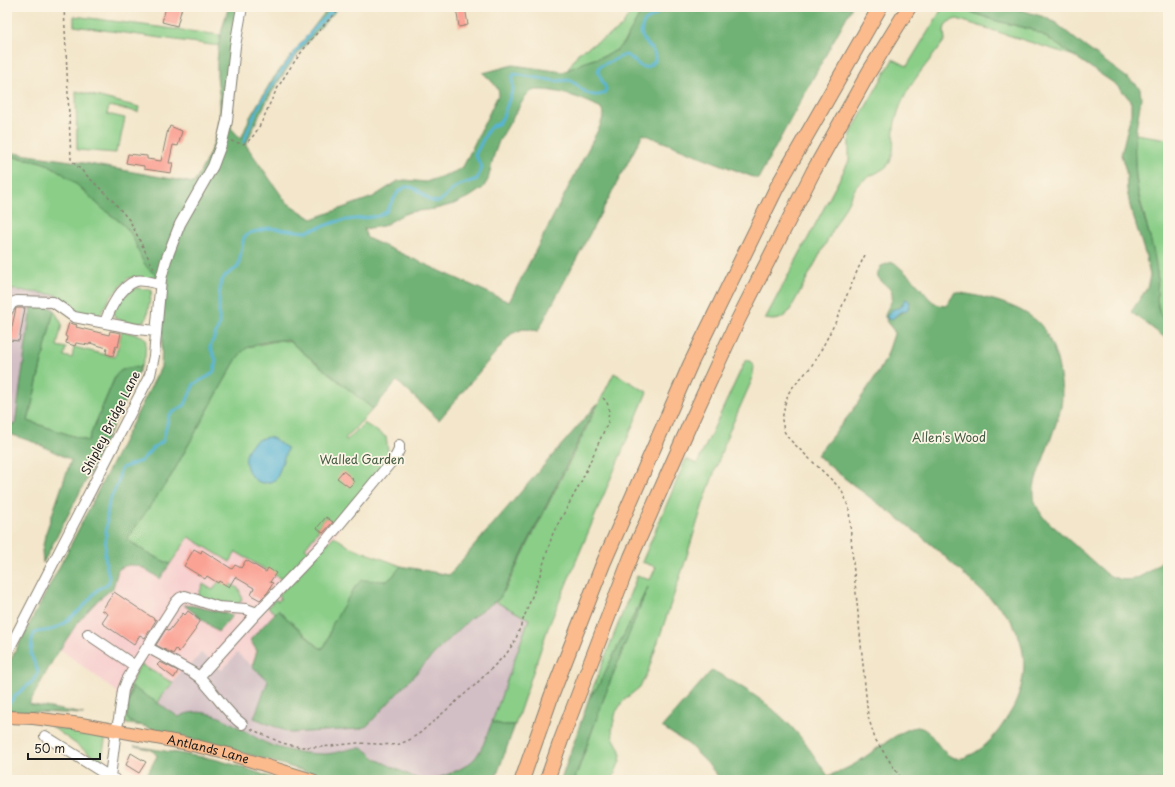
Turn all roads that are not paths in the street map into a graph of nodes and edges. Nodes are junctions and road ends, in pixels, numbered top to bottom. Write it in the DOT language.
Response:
graph roads {
  1 [pos="242,7"];
  2 [pos="880,7"];
  3 [pos="909,7"];
  4 [pos="161,281"];
  5 [pos="7,311"];
  6 [pos="105,323"];
  7 [pos="156,331"];
  8 [pos="399,444"];
  9 [pos="257,613"];
  10 [pos="88,634"];
  11 [pos="147,647"];
  12 [pos="7,653"];
  13 [pos="135,666"];
  14 [pos="200,677"];
  15 [pos="10,717"];
  16 [pos="242,724"];
  17 [pos="116,730"];
  18 [pos="45,736"];
  19 [pos="112,779"];
  20 [pos="312,780"];
  21 [pos="522,780"];
  22 [pos="547,780"];
  1 -- 4 [label="street, Shipley Bridge Lane"];
  2 -- 21 [label="highway"];
  3 -- 22 [label="highway"];
  4 -- 6 [label="street"];
  4 -- 7 [label="street, Shipley Bridge Lane"];
  5 -- 6 [label="street"];
  6 -- 7 [label="street"];
  7 -- 12 [label="street, Shipley Bridge Lane"];
  8 -- 9 [label="street"];
  9 -- 11 [label="street"];
  9 -- 14 [label="street"];
  10 -- 13 [label="street"];
  11 -- 13 [label="street"];
  11 -- 14 [label="street"];
  13 -- 17 [label="street"];
  14 -- 16 [label="street"];
  15 -- 17 [label="main road, Antlands Lane"];
  17 -- 19 [label="street"];
  17 -- 20 [label="main road, Antlands Lane"];
  18 -- 19 [label="street"];
}
